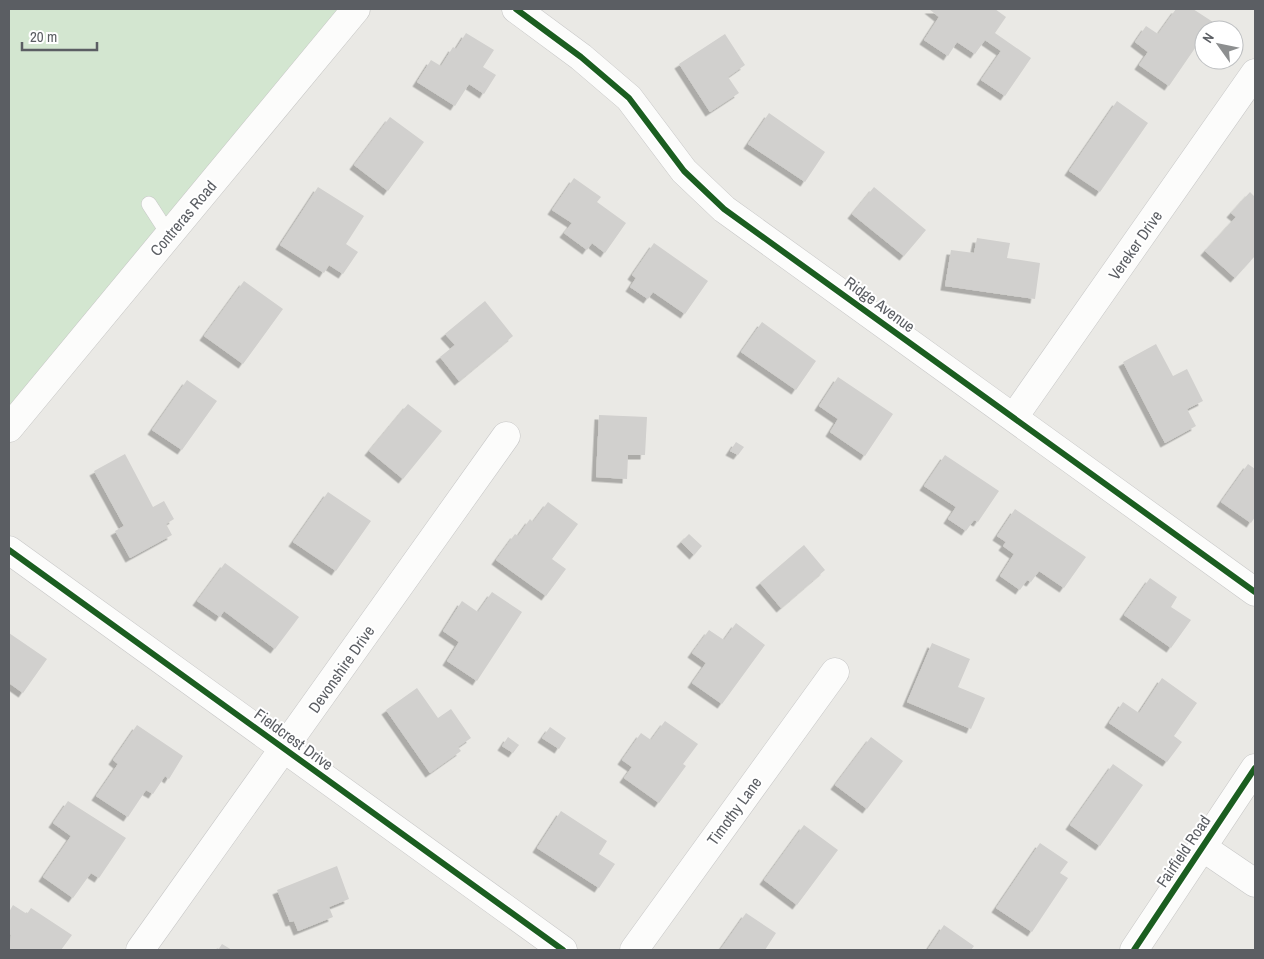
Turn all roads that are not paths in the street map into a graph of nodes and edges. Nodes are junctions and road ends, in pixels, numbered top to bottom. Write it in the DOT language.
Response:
graph roads {
  1 [pos="356,9"];
  2 [pos="516,9"];
  3 [pos="1255,73"];
  4 [pos="149,204"];
  5 [pos="169,235"];
  6 [pos="1014,417"];
  7 [pos="9,428"];
  8 [pos="506,436"];
  9 [pos="9,550"];
  10 [pos="1255,592"];
  11 [pos="835,672"];
  12 [pos="285,749"];
  13 [pos="1255,768"];
  14 [pos="1202,847"];
  15 [pos="1255,883"];
  16 [pos="140,950"];
  17 [pos="563,950"];
  18 [pos="634,950"];
  19 [pos="1134,950"];
  1 -- 5 [label="street, Contreras Road"];
  2 -- 6 [label="street, Ridge Avenue"];
  3 -- 6 [label="street, Vereker Drive"];
  4 -- 5 [label="lane"];
  5 -- 7 [label="street, Contreras Road"];
  6 -- 10 [label="street, Ridge Avenue"];
  8 -- 12 [label="street, Devonshire Drive"];
  9 -- 12 [label="street, Fieldcrest Drive"];
  11 -- 18 [label="street, Timothy Lane"];
  12 -- 16 [label="street, Devonshire Drive"];
  12 -- 17 [label="street, Fieldcrest Drive"];
  13 -- 14 [label="street, Fairfield Road"];
  14 -- 15 [label="street"];
  14 -- 19 [label="street, Fairfield Road"];
}
